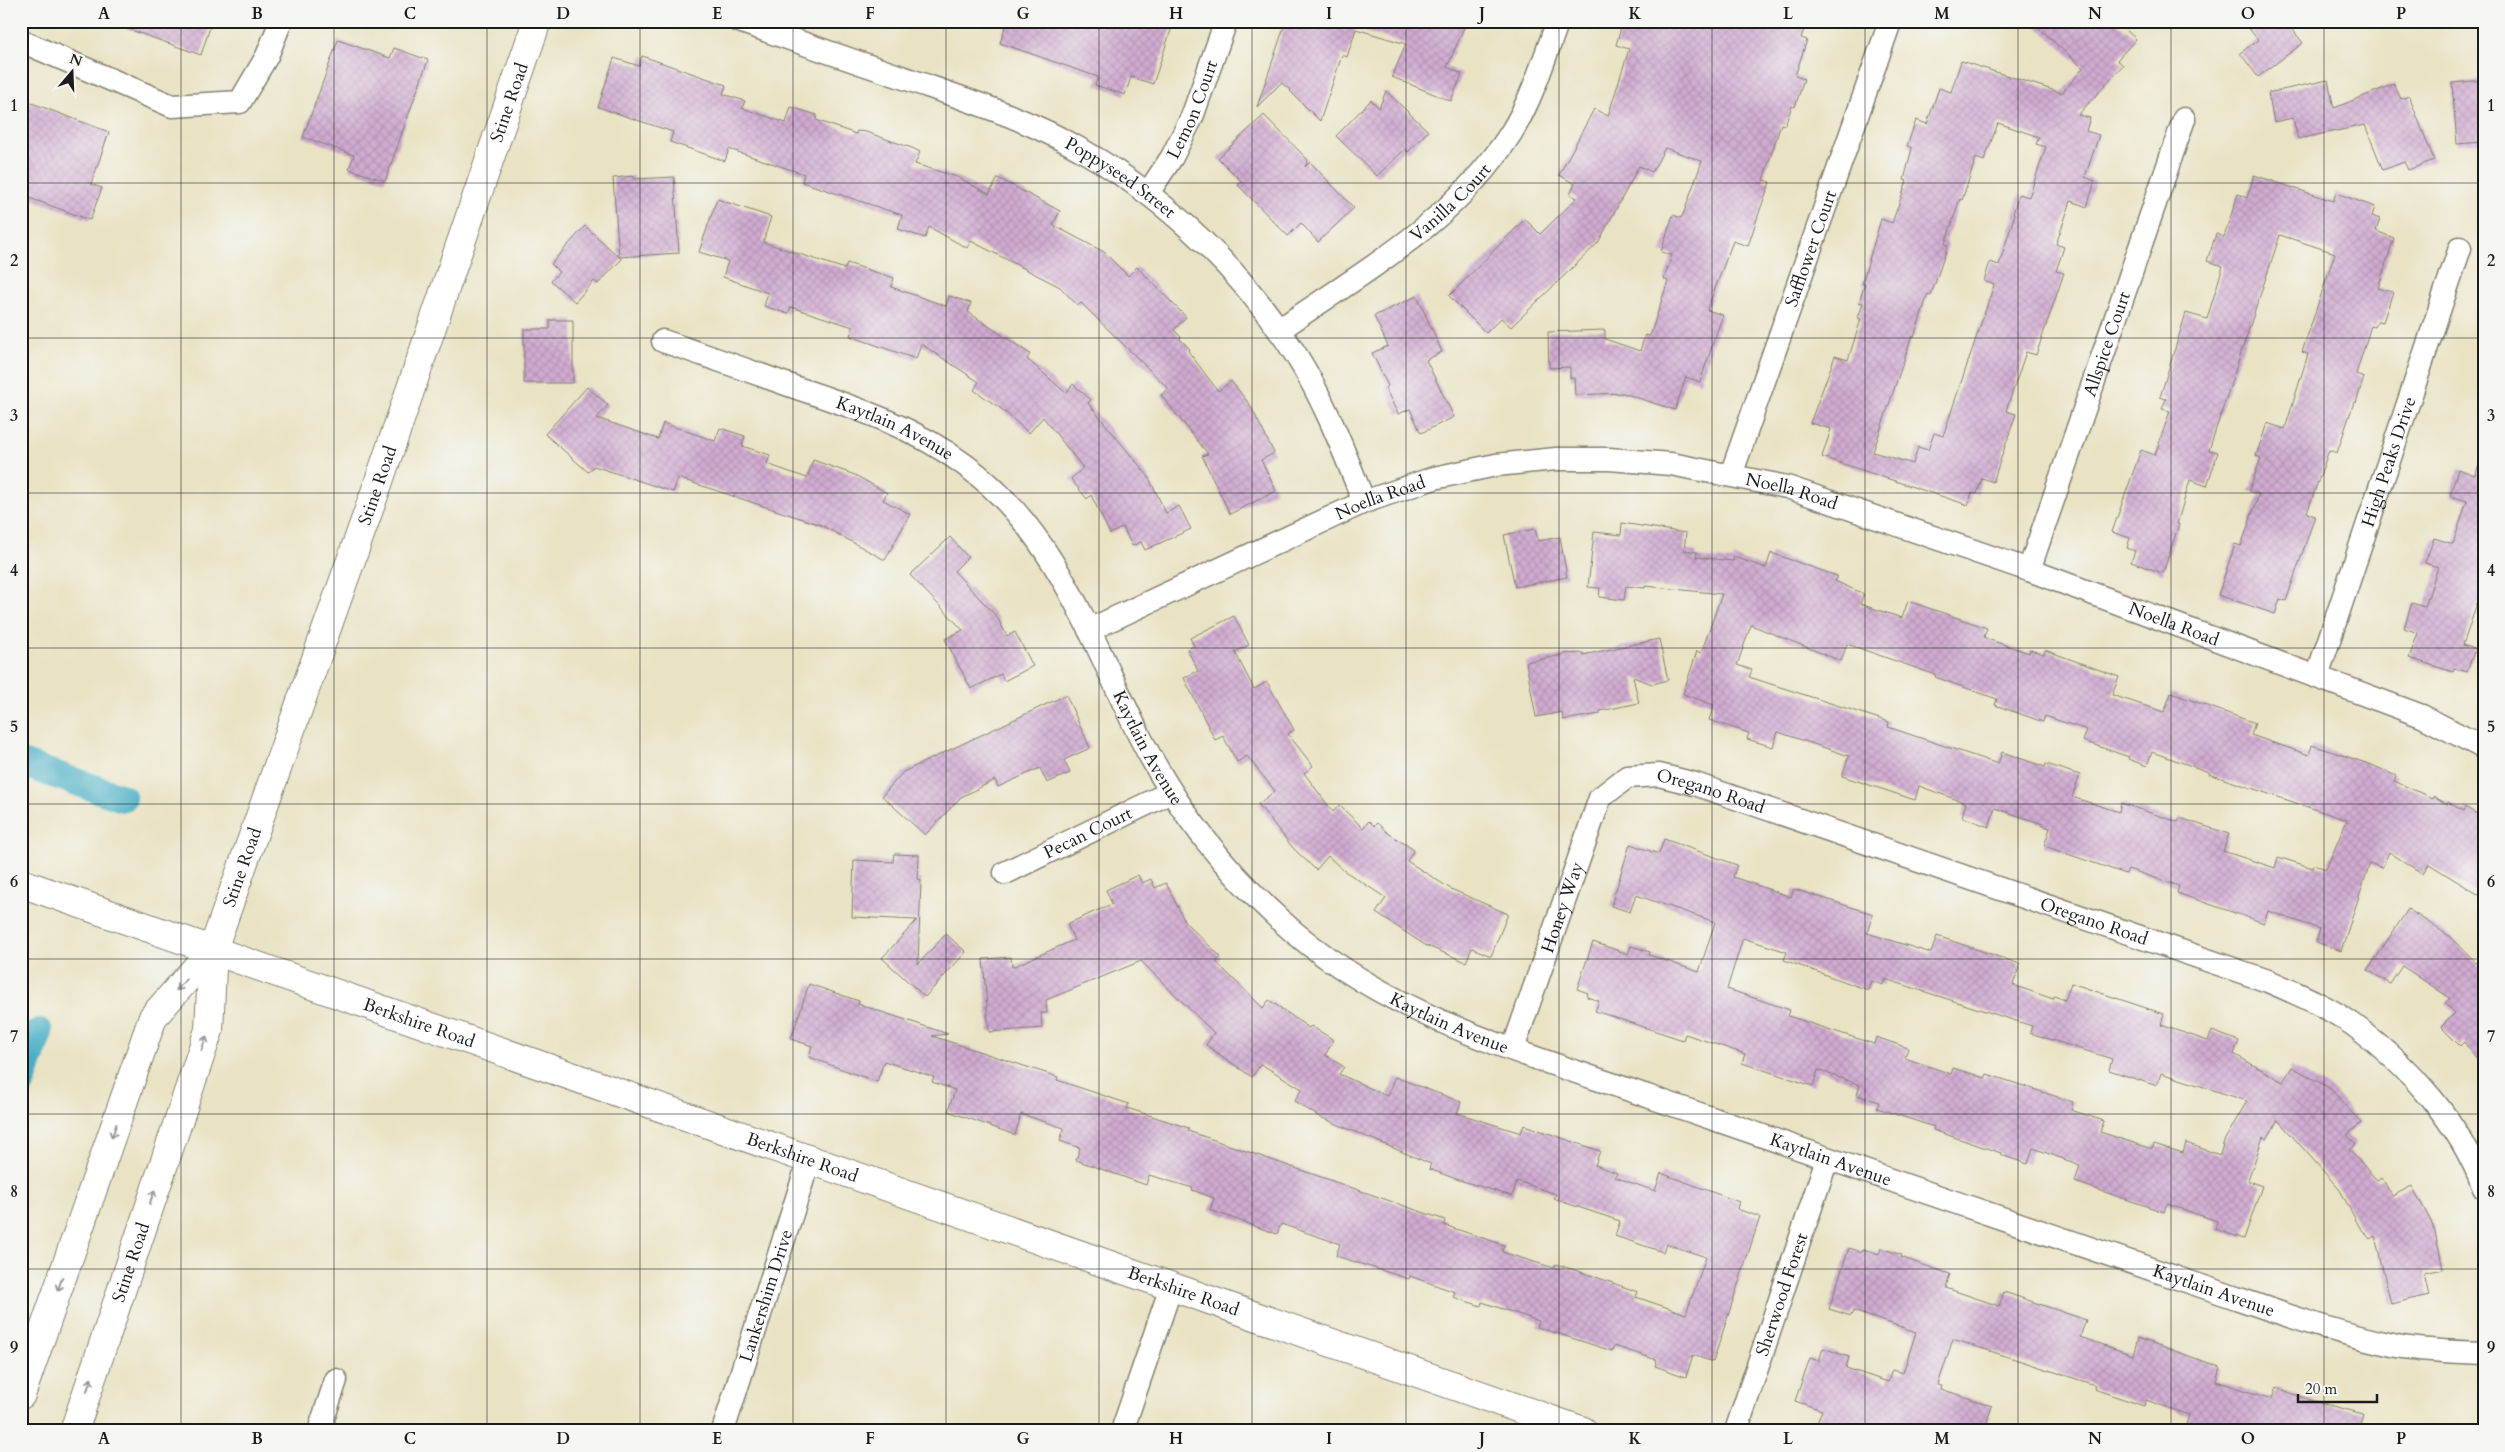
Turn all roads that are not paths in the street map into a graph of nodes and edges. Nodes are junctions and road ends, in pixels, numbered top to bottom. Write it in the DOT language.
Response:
graph roads {
  1 [pos="281,21"];
  2 [pos="537,21"];
  3 [pos="740,21"];
  4 [pos="1226,21"];
  5 [pos="1558,21"];
  6 [pos="1890,22"];
  7 [pos="782,28"];
  8 [pos="21,41"];
  9 [pos="2184,119"];
  10 [pos="1148,193"];
  11 [pos="2460,248"];
  12 [pos="1279,330"];
  13 [pos="663,341"];
  14 [pos="1731,475"];
  15 [pos="1364,502"];
  16 [pos="2029,570"];
  17 [pos="1089,630"];
  18 [pos="2317,676"];
  19 [pos="2484,748"];
  20 [pos="1626,777"];
  21 [pos="1171,792"];
  22 [pos="1005,873"];
  23 [pos="21,883"];
  24 [pos="213,949"];
  25 [pos="1513,1049"];
  26 [pos="1827,1159"];
  27 [pos="809,1160"];
  28 [pos="2484,1188"];
  29 [pos="1171,1287"];
  30 [pos="2484,1353"];
  31 [pos="336,1380"];
  32 [pos="21,1395"];
  33 [pos="74,1431"];
  34 [pos="318,1431"];
  35 [pos="723,1431"];
  36 [pos="1122,1431"];
  37 [pos="1583,1431"];
  38 [pos="1736,1431"];
  1 -- 8 [label="street"];
  2 -- 24 [label="main road, Stine Road"];
  3 -- 7 [label="street, Poppyseed Street"];
  4 -- 10 [label="street, Lemon Court"];
  5 -- 12 [label="street, Vanilla Court"];
  6 -- 14 [label="street, Safflower Court"];
  7 -- 10 [label="street, Poppyseed Street"];
  9 -- 16 [label="street, Allspice Court"];
  10 -- 12 [label="street, Poppyseed Street"];
  11 -- 18 [label="street, High Peaks Drive"];
  12 -- 15 [label="street, Poppyseed Street"];
  13 -- 17 [label="street, Kaytlain Avenue"];
  14 -- 15 [label="street, Noella Road"];
  14 -- 16 [label="street, Noella Road"];
  15 -- 17 [label="street, Noella Road"];
  16 -- 18 [label="street, Noella Road"];
  17 -- 21 [label="street, Kaytlain Avenue"];
  18 -- 19 [label="street, Noella Road"];
  20 -- 25 [label="street, Honey Way"];
  20 -- 28 [label="street, Oregano Road"];
  21 -- 22 [label="street, Pecan Court"];
  21 -- 25 [label="street, Kaytlain Avenue"];
  23 -- 24 [label="main road, Berkshire Road"];
  24 -- 27 [label="main road, Berkshire Road"];
  24 -- 32 [label="main road, Stine Road, one-way"];
  33 -- 24 [label="main road, Stine Road, one-way"];
  25 -- 26 [label="street, Kaytlain Avenue"];
  26 -- 30 [label="street, Kaytlain Avenue"];
  26 -- 38 [label="street, Sherwood Forest"];
  27 -- 29 [label="main road, Berkshire Road"];
  27 -- 35 [label="street, Lankershim Drive"];
  29 -- 36 [label="street"];
  29 -- 37 [label="main road, Berkshire Road"];
  31 -- 34 [label="street"];
}
